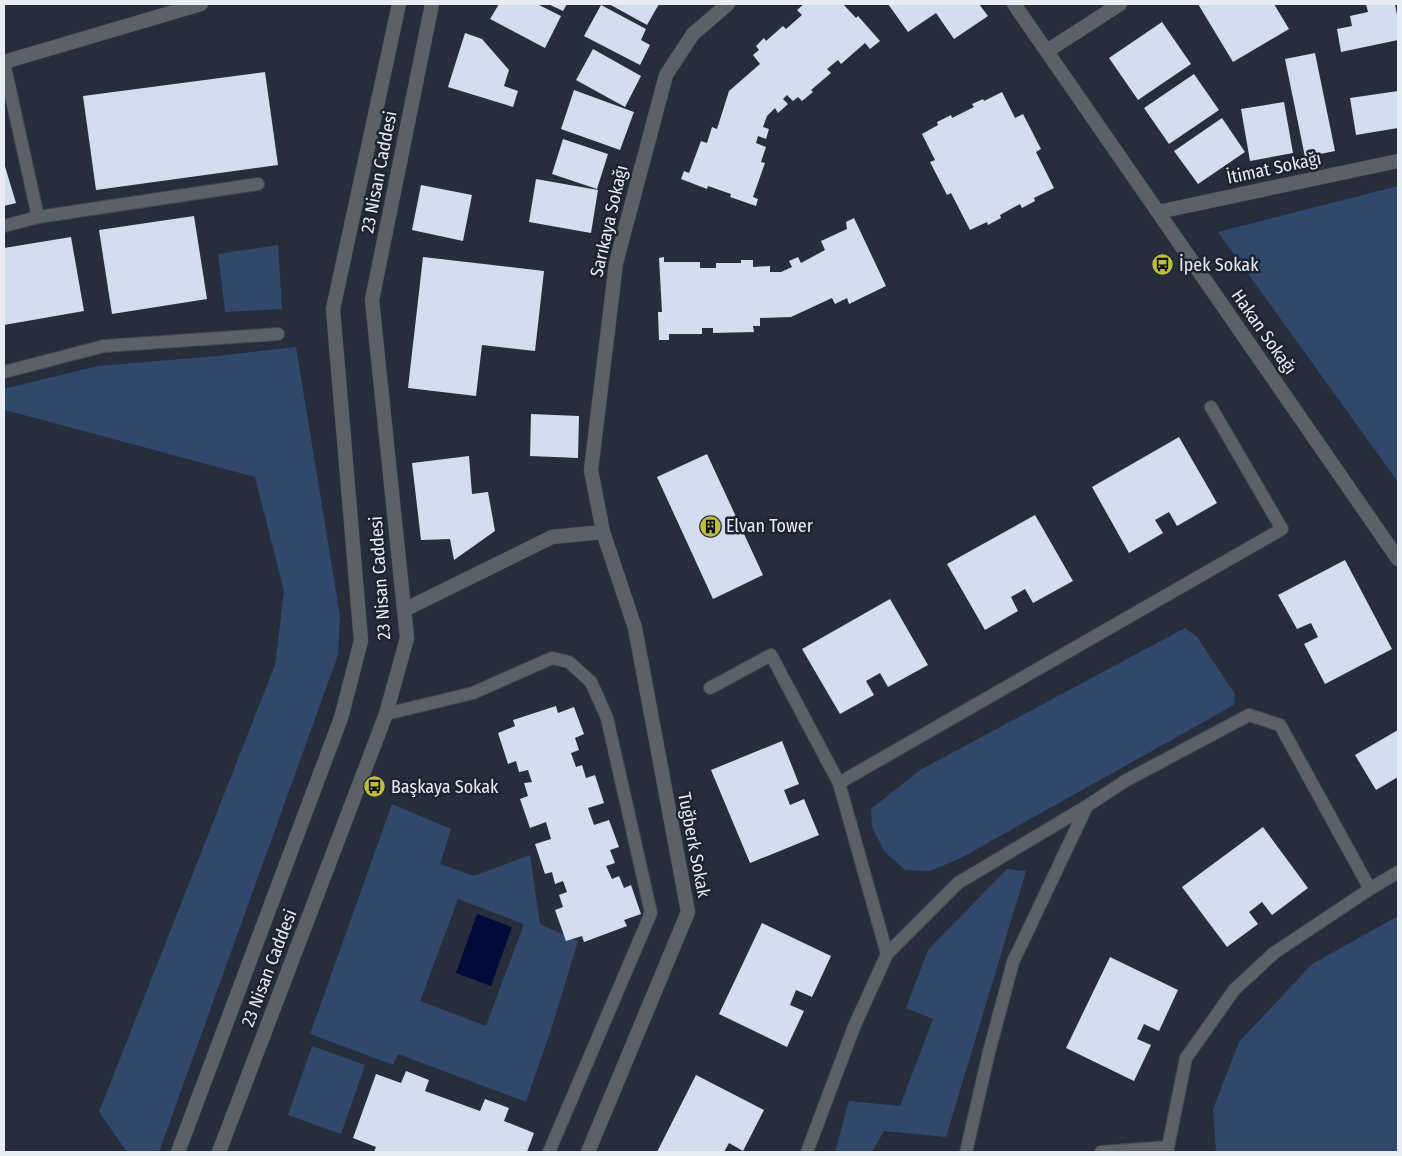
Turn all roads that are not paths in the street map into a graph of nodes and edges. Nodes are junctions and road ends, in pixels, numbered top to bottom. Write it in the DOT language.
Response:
graph roads {
  1 [pos="201,4"];
  2 [pos="399,4"];
  3 [pos="432,4"];
  4 [pos="728,4"];
  5 [pos="1014,4"];
  6 [pos="1120,4"];
  7 [pos="1047,52"];
  8 [pos="4,62"];
  9 [pos="1398,161"];
  10 [pos="258,184"];
  11 [pos="1158,212"];
  12 [pos="38,217"];
  13 [pos="4,226"];
  14 [pos="278,334"];
  15 [pos="4,372"];
  16 [pos="1211,407"];
  17 [pos="603,532"];
  18 [pos="1398,559"];
  19 [pos="404,610"];
  20 [pos="710,688"];
  21 [pos="386,714"];
  22 [pos="839,783"];
  23 [pos="1087,806"];
  24 [pos="1398,872"];
  25 [pos="1370,888"];
  26 [pos="887,954"];
  27 [pos="1168,1150"];
  28 [pos="178,1152"];
  29 [pos="218,1152"];
  30 [pos="549,1152"];
  31 [pos="588,1152"];
  32 [pos="807,1152"];
  33 [pos="966,1152"];
  34 [pos="1101,1152"];
  1 -- 8 [label="street"];
  2 -- 28 [label="street, 23 Nisan Caddesi"];
  3 -- 19 [label="street, 23 Nisan Caddesi"];
  4 -- 17 [label="street, Sarıkaya Sokağı"];
  5 -- 7 [label="street, Hakan Sokağı"];
  6 -- 7 [label="street"];
  7 -- 11 [label="street, Hakan Sokağı"];
  8 -- 12 [label="lane"];
  9 -- 11 [label="street, İtimat Sokağı"];
  10 -- 12 [label="lane"];
  11 -- 18 [label="street, Hakan Sokağı"];
  12 -- 13 [label="lane"];
  14 -- 15 [label="lane"];
  16 -- 22 [label="lane"];
  17 -- 19 [label="street"];
  17 -- 31 [label="street, Tuğberk Sokak"];
  19 -- 21 [label="street, 23 Nisan Caddesi"];
  20 -- 22 [label="lane"];
  21 -- 29 [label="street, 23 Nisan Caddesi"];
  21 -- 30 [label="lane"];
  22 -- 26 [label="lane"];
  23 -- 25 [label="lane"];
  23 -- 26 [label="lane"];
  23 -- 33 [label="lane"];
  24 -- 25 [label="lane"];
  25 -- 27 [label="lane"];
  26 -- 32 [label="lane"];
  27 -- 34 [label="lane"];
}
